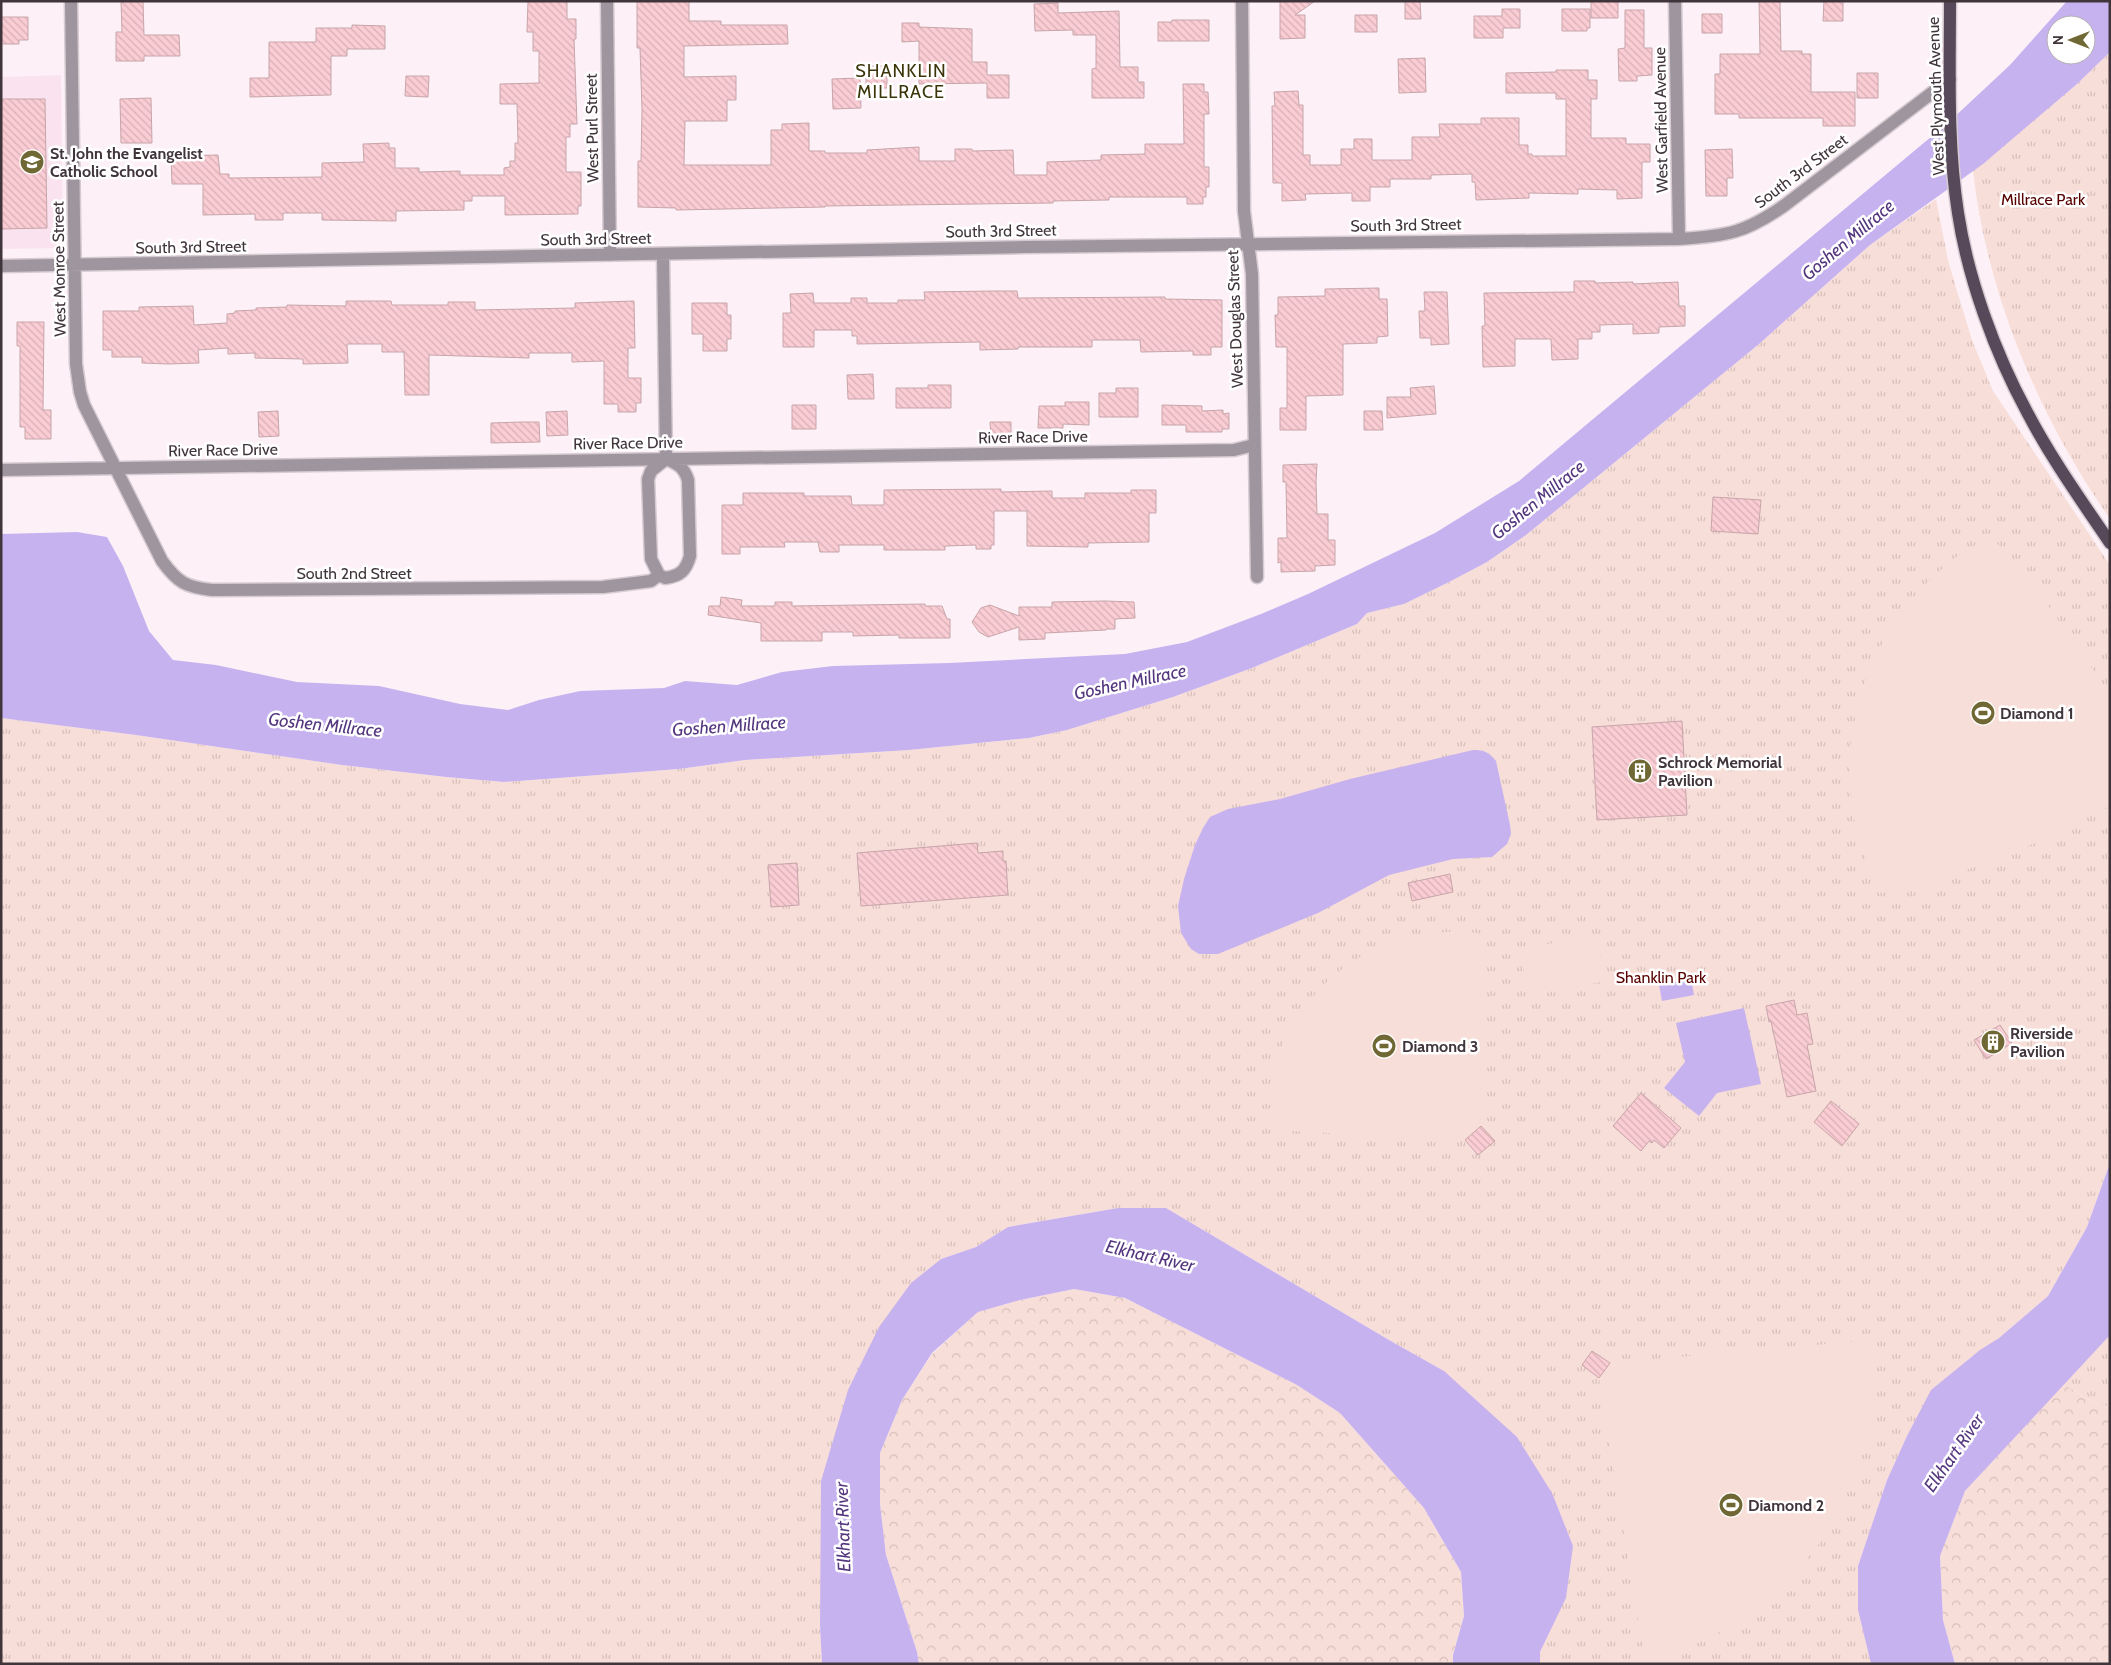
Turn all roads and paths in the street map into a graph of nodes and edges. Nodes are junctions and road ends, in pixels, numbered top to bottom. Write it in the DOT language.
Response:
graph roads {
  1 [pos="71,1"];
  2 [pos="607,1"];
  3 [pos="1242,1"];
  4 [pos="1675,1"];
  5 [pos="1950,1"];
  6 [pos="1950,79"];
  7 [pos="1679,239"];
  8 [pos="1248,244"];
  9 [pos="663,254"];
  10 [pos="610,255"];
  11 [pos="1,266"];
  12 [pos="75,266"];
  13 [pos="1254,445"];
  14 [pos="666,458"];
  15 [pos="116,468"];
  16 [pos="1,470"];
  17 [pos="2110,543"];
  18 [pos="659,575"];
  19 [pos="1257,577"];
  1 -- 12 [label="street, West Monroe Street"];
  2 -- 10 [label="street, West Purl Street"];
  3 -- 8 [label="street, West Douglas Street"];
  4 -- 7 [label="street, West Garfield Avenue"];
  5 -- 6 [label="main road, West Plymouth Avenue"];
  6 -- 7 [label="street, South 3rd Street"];
  6 -- 17 [label="main road, West Plymouth Avenue"];
  7 -- 8 [label="street, South 3rd Street"];
  8 -- 9 [label="street, South 3rd Street"];
  8 -- 13 [label="street, West Douglas Street"];
  9 -- 10 [label="street, South 3rd Street"];
  9 -- 14 [label="street"];
  10 -- 12 [label="street, South 3rd Street"];
  11 -- 12 [label="street, South 3rd Street"];
  12 -- 15 [label="street, West Monroe Street"];
  13 -- 14 [label="street, River Race Drive"];
  13 -- 19 [label="street, West Douglas Street"];
  14 -- 15 [label="street, River Race Drive"];
  14 -- 18 [label="street"];
  14 -- 18 [label="street, South 2nd Street"];
  15 -- 16 [label="street, River Race Drive"];
  15 -- 18 [label="street, South 2nd Street"];
}
